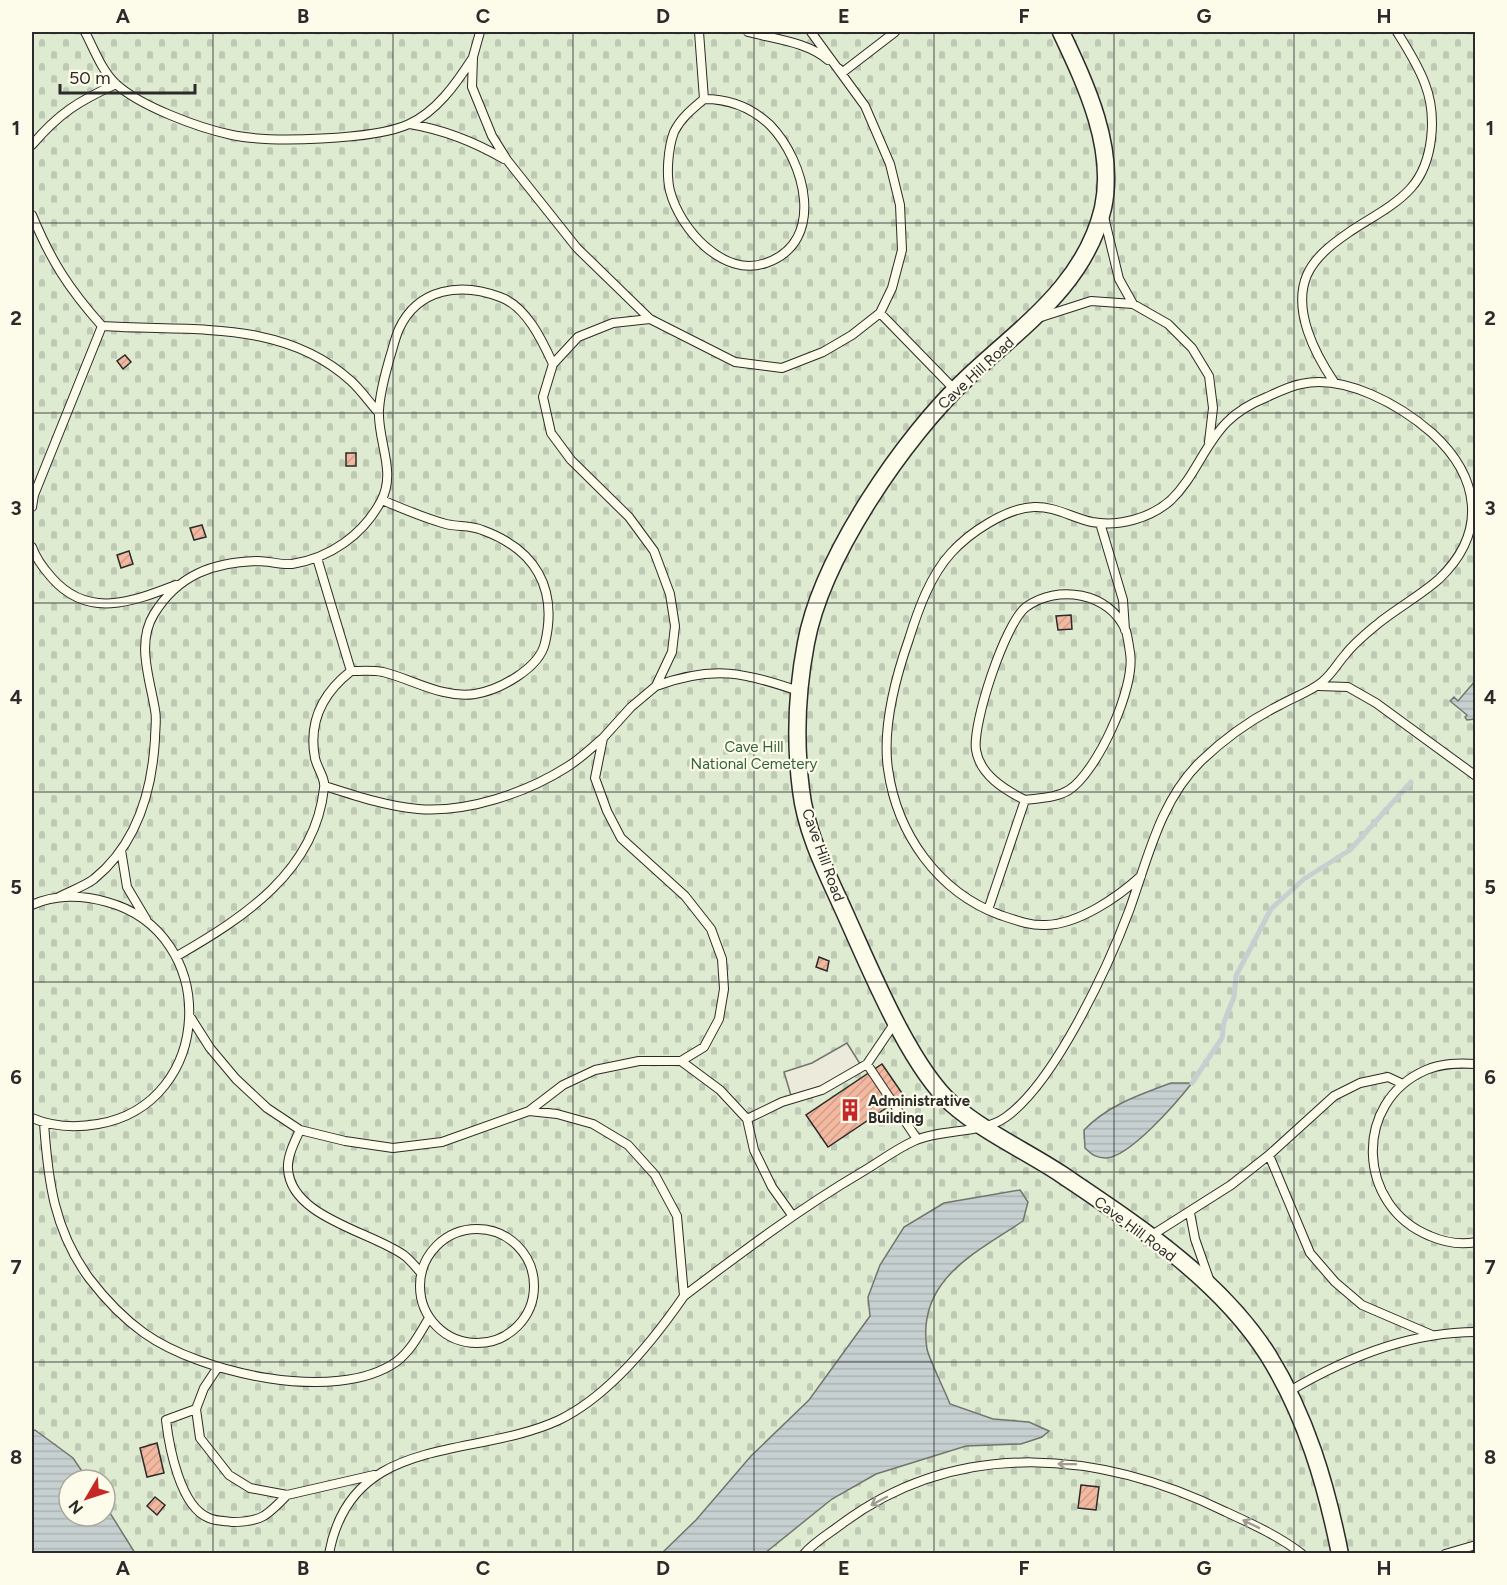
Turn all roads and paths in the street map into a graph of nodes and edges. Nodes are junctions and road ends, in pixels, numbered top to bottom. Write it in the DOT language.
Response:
graph roads {
  1 [pos="85,32"];
  2 [pos="480,32"];
  3 [pos="699,32"];
  4 [pos="748,32"];
  5 [pos="811,32"];
  6 [pos="895,32"];
  7 [pos="1061,32"];
  8 [pos="1397,32"];
  9 [pos="473,57"];
  10 [pos="843,72"];
  11 [pos="116,84"];
  12 [pos="704,99"];
  13 [pos="410,124"];
  14 [pos="32,145"];
  15 [pos="507,160"];
  16 [pos="1103,208"];
  17 [pos="32,215"];
  18 [pos="1133,304"];
  19 [pos="880,313"];
  20 [pos="650,319"];
  21 [pos="1035,319"];
  22 [pos="102,326"];
  23 [pos="553,364"];
  24 [pos="1334,382"];
  25 [pos="955,390"];
  26 [pos="378,412"];
  27 [pos="1209,443"];
  28 [pos="382,500"];
  29 [pos="32,507"];
  30 [pos="1475,520"];
  31 [pos="1100,523"];
  32 [pos="32,547"];
  33 [pos="317,558"];
  34 [pos="178,584"];
  35 [pos="1125,630"];
  36 [pos="351,671"];
  37 [pos="656,686"];
  38 [pos="1318,686"];
  39 [pos="801,692"];
  40 [pos="603,738"];
  41 [pos="1476,776"];
  42 [pos="325,786"];
  43 [pos="1025,800"];
  44 [pos="122,850"];
  45 [pos="1141,876"];
  46 [pos="59,897"];
  47 [pos="32,905"];
  48 [pos="988,910"];
  49 [pos="146,921"];
  50 [pos="177,956"];
  51 [pos="191,1018"];
  52 [pos="896,1021"];
  53 [pos="681,1061"];
  54 [pos="867,1064"];
  55 [pos="1476,1064"];
  56 [pos="1403,1084"];
  57 [pos="529,1110"];
  58 [pos="32,1118"];
  59 [pos="747,1119"];
  60 [pos="44,1123"];
  61 [pos="985,1125"];
  62 [pos="300,1130"];
  63 [pos="917,1139"];
  64 [pos="1269,1155"];
  65 [pos="1190,1213"];
  66 [pos="792,1215"];
  67 [pos="1149,1237"];
  68 [pos="1476,1242"];
  69 [pos="421,1273"];
  70 [pos="1214,1291"];
  71 [pos="684,1296"];
  72 [pos="429,1318"];
  73 [pos="1476,1332"];
  74 [pos="1432,1335"];
  75 [pos="218,1367"];
  76 [pos="1288,1392"];
  77 [pos="196,1409"];
  78 [pos="374,1475"];
  79 [pos="287,1495"];
  80 [pos="1476,1545"];
  81 [pos="328,1554"];
  82 [pos="804,1554"];
  83 [pos="1302,1554"];
  84 [pos="1340,1554"];
  85 [pos="1445,1554"];
  1 -- 11 [label="lane"];
  2 -- 9 [label="lane"];
  3 -- 12 [label="lane"];
  4 -- 10 [label="lane"];
  5 -- 10 [label="lane"];
  6 -- 10 [label="lane"];
  7 -- 16 [label="street, Cave Hill Road"];
  8 -- 24 [label="lane"];
  9 -- 13 [label="lane"];
  9 -- 15 [label="lane"];
  10 -- 19 [label="lane"];
  11 -- 13 [label="lane"];
  11 -- 14 [label="lane"];
  12 -- 12 [label="lane"];
  13 -- 15 [label="lane"];
  15 -- 20 [label="lane"];
  16 -- 18 [label="lane"];
  16 -- 21 [label="street, Cave Hill Road"];
  17 -- 22 [label="lane"];
  18 -- 21 [label="lane"];
  18 -- 27 [label="lane"];
  19 -- 20 [label="lane"];
  19 -- 25 [label="lane"];
  20 -- 23 [label="lane"];
  21 -- 25 [label="street, Cave Hill Road"];
  22 -- 26 [label="lane"];
  22 -- 29 [label="lane"];
  23 -- 26 [label="lane"];
  23 -- 37 [label="lane"];
  24 -- 27 [label="lane"];
  24 -- 30 [label="lane"];
  25 -- 39 [label="street, Cave Hill Road"];
  26 -- 28 [label="lane"];
  27 -- 31 [label="lane"];
  28 -- 33 [label="lane"];
  28 -- 36 [label="lane"];
  30 -- 38 [label="lane"];
  31 -- 35 [label="lane"];
  31 -- 48 [label="lane"];
  32 -- 34 [label="lane"];
  33 -- 34 [label="lane"];
  33 -- 36 [label="lane"];
  34 -- 44 [label="lane"];
  35 -- 43 [label="lane"];
  35 -- 43 [label="lane"];
  36 -- 42 [label="lane"];
  37 -- 39 [label="lane"];
  37 -- 40 [label="lane"];
  38 -- 41 [label="lane"];
  38 -- 45 [label="lane"];
  39 -- 52 [label="street, Cave Hill Road"];
  40 -- 42 [label="lane"];
  40 -- 53 [label="lane"];
  42 -- 50 [label="lane"];
  43 -- 48 [label="lane"];
  44 -- 46 [label="lane"];
  44 -- 49 [label="lane"];
  45 -- 48 [label="lane"];
  45 -- 61 [label="lane"];
  46 -- 47 [label="lane"];
  46 -- 49 [label="lane"];
  49 -- 50 [label="lane"];
  50 -- 51 [label="lane"];
  51 -- 60 [label="lane"];
  51 -- 62 [label="lane"];
  52 -- 54 [label="lane"];
  52 -- 61 [label="street, Cave Hill Road"];
  53 -- 57 [label="lane"];
  53 -- 59 [label="lane"];
  54 -- 59 [label="lane"];
  54 -- 63 [label="lane"];
  55 -- 56 [label="lane"];
  56 -- 64 [label="lane"];
  56 -- 68 [label="lane"];
  57 -- 62 [label="lane"];
  57 -- 71 [label="lane"];
  58 -- 60 [label="lane"];
  59 -- 66 [label="lane"];
  60 -- 75 [label="lane"];
  61 -- 63 [label="lane"];
  61 -- 67 [label="street, Cave Hill Road"];
  62 -- 69 [label="lane"];
  63 -- 66 [label="lane"];
  64 -- 65 [label="lane"];
  64 -- 74 [label="lane"];
  65 -- 67 [label="lane"];
  65 -- 70 [label="lane"];
  66 -- 71 [label="lane"];
  67 -- 70 [label="street, Cave Hill Road"];
  69 -- 72 [label="lane"];
  69 -- 72 [label="lane"];
  70 -- 76 [label="street, Cave Hill Road"];
  71 -- 78 [label="lane"];
  72 -- 75 [label="lane"];
  73 -- 74 [label="lane"];
  74 -- 76 [label="lane"];
  75 -- 77 [label="lane"];
  76 -- 84 [label="street, Cave Hill Road"];
  77 -- 79 [label="lane"];
  77 -- 79 [label="lane"];
  78 -- 79 [label="lane"];
  78 -- 81 [label="lane"];
  80 -- 85 [label="lane"];
  83 -- 82 [label="lane, one-way"];
}
